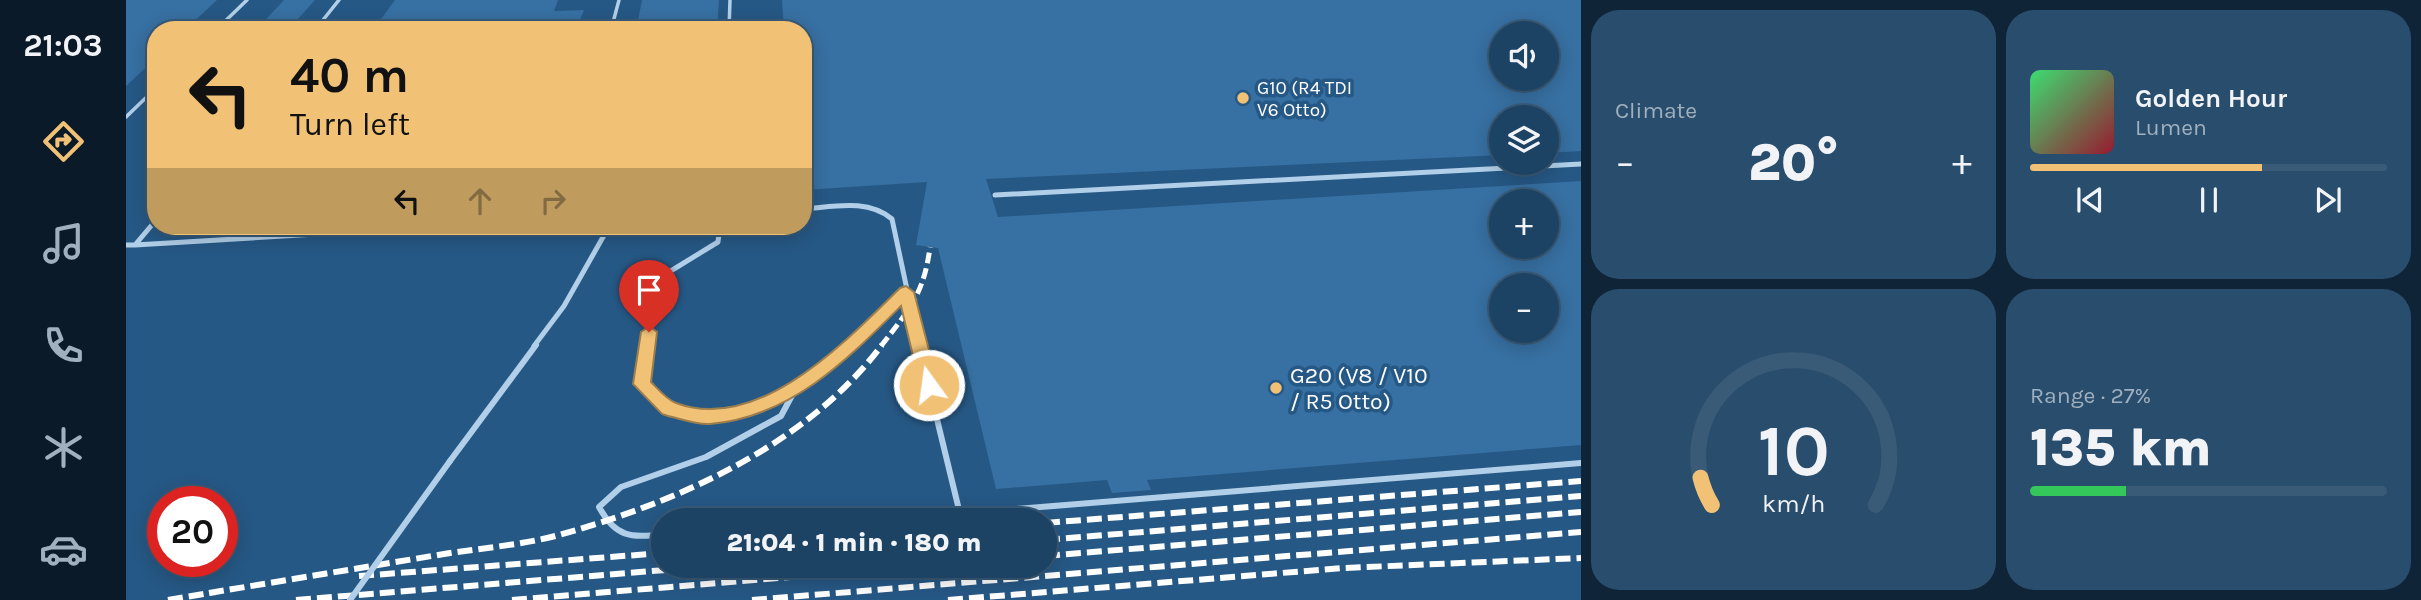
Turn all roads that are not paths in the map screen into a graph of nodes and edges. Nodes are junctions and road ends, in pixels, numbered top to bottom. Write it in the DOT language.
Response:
graph roads {
  1 [pos="247,0"];
  2 [pos="339,0"];
  3 [pos="619,0"];
  4 [pos="730,0"];
  5 [pos="225,21"];
  6 [pos="322,21"];
  7 [pos="613,21"];
  8 [pos="729,21"];
  9 [pos="147,97"];
  10 [pos="126,117"];
  11 [pos="1581,164"];
  12 [pos="995,195"];
  13 [pos="812,208"];
  14 [pos="147,231"];
  15 [pos="301,235"];
  16 [pos="604,235"];
  17 [pos="719,235"];
  18 [pos="135,245"];
  19 [pos="126,246"];
  20 [pos="906,292"];
  21 [pos="796,388"];
  22 [pos="1581,463"];
  23 [pos="959,508"];
  24 [pos="1033,508"];
  25 [pos="651,536"];
  26 [pos="350,600"];
  1 -- 5 [label="lane"];
  2 -- 6 [label="lane"];
  3 -- 7 [label="lane"];
  4 -- 8 [label="lane"];
  9 -- 10 [label="lane"];
  11 -- 12 [label="lane"];
  13 -- 20 [label="lane"];
  14 -- 18 [label="lane"];
  15 -- 18 [label="lane"];
  16 -- 26 [label="lane, bridge"];
  17 -- 21 [label="lane"];
  18 -- 19 [label="lane"];
  20 -- 21 [label="lane"];
  20 -- 23 [label="lane"];
  21 -- 25 [label="lane"];
  22 -- 24 [label="lane"];
}
